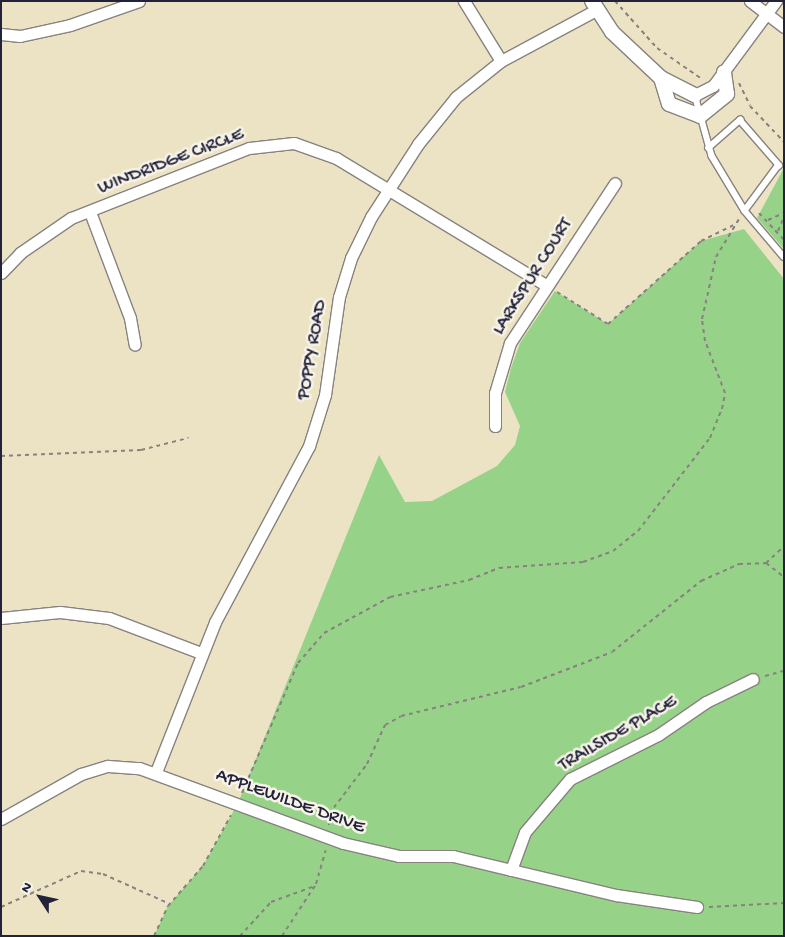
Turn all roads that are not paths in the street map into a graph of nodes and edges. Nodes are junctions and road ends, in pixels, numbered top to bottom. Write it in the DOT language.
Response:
graph roads {
  1 [pos="139,1"];
  2 [pos="464,1"];
  3 [pos="750,1"];
  4 [pos="776,1"];
  5 [pos="594,6"];
  6 [pos="766,15"];
  7 [pos="784,28"];
  8 [pos="1,34"];
  9 [pos="501,61"];
  10 [pos="724,72"];
  11 [pos="660,78"];
  12 [pos="695,95"];
  13 [pos="700,116"];
  14 [pos="708,148"];
  15 [pos="615,183"];
  16 [pos="388,191"];
  17 [pos="745,211"];
  18 [pos="90,212"];
  19 [pos="784,257"];
  20 [pos="1,273"];
  21 [pos="551,288"];
  22 [pos="135,345"];
  23 [pos="495,426"];
  24 [pos="1,618"];
  25 [pos="201,653"];
  26 [pos="753,679"];
  27 [pos="156,772"];
  28 [pos="1,819"];
  29 [pos="511,870"];
  30 [pos="697,908"];
  1 -- 8 [label="street"];
  2 -- 9 [label="street"];
  3 -- 6 [label="street"];
  4 -- 6 [label="street"];
  5 -- 9 [label="street, POPPY ROAD"];
  5 -- 11 [label="street"];
  6 -- 7 [label="street"];
  6 -- 10 [label="street"];
  9 -- 16 [label="street, POPPY ROAD"];
  10 -- 12 [label="street"];
  10 -- 13 [label="street"];
  11 -- 12 [label="street"];
  11 -- 13 [label="street"];
  12 -- 13 [label="lane"];
  13 -- 14 [label="lane"];
  14 -- 17 [label="lane"];
  14 -- 17 [label="lane"];
  15 -- 21 [label="street, LARKSPUR COURT"];
  16 -- 18 [label="street, WINDRIDGE CIRCLE"];
  16 -- 21 [label="street, WINDRIDGE CIRCLE"];
  16 -- 25 [label="street, POPPY ROAD"];
  17 -- 19 [label="lane"];
  18 -- 20 [label="street, WINDRIDGE CIRCLE"];
  18 -- 22 [label="street"];
  21 -- 23 [label="street, LARKSPUR COURT"];
  24 -- 25 [label="street"];
  25 -- 27 [label="street, POPPY ROAD"];
  26 -- 29 [label="street, TRAILSIDE PLACE"];
  27 -- 28 [label="street, APPLEWILDE DRIVE"];
  27 -- 29 [label="street, APPLEWILDE DRIVE"];
  29 -- 30 [label="street, APPLEWILDE DRIVE"];
}
